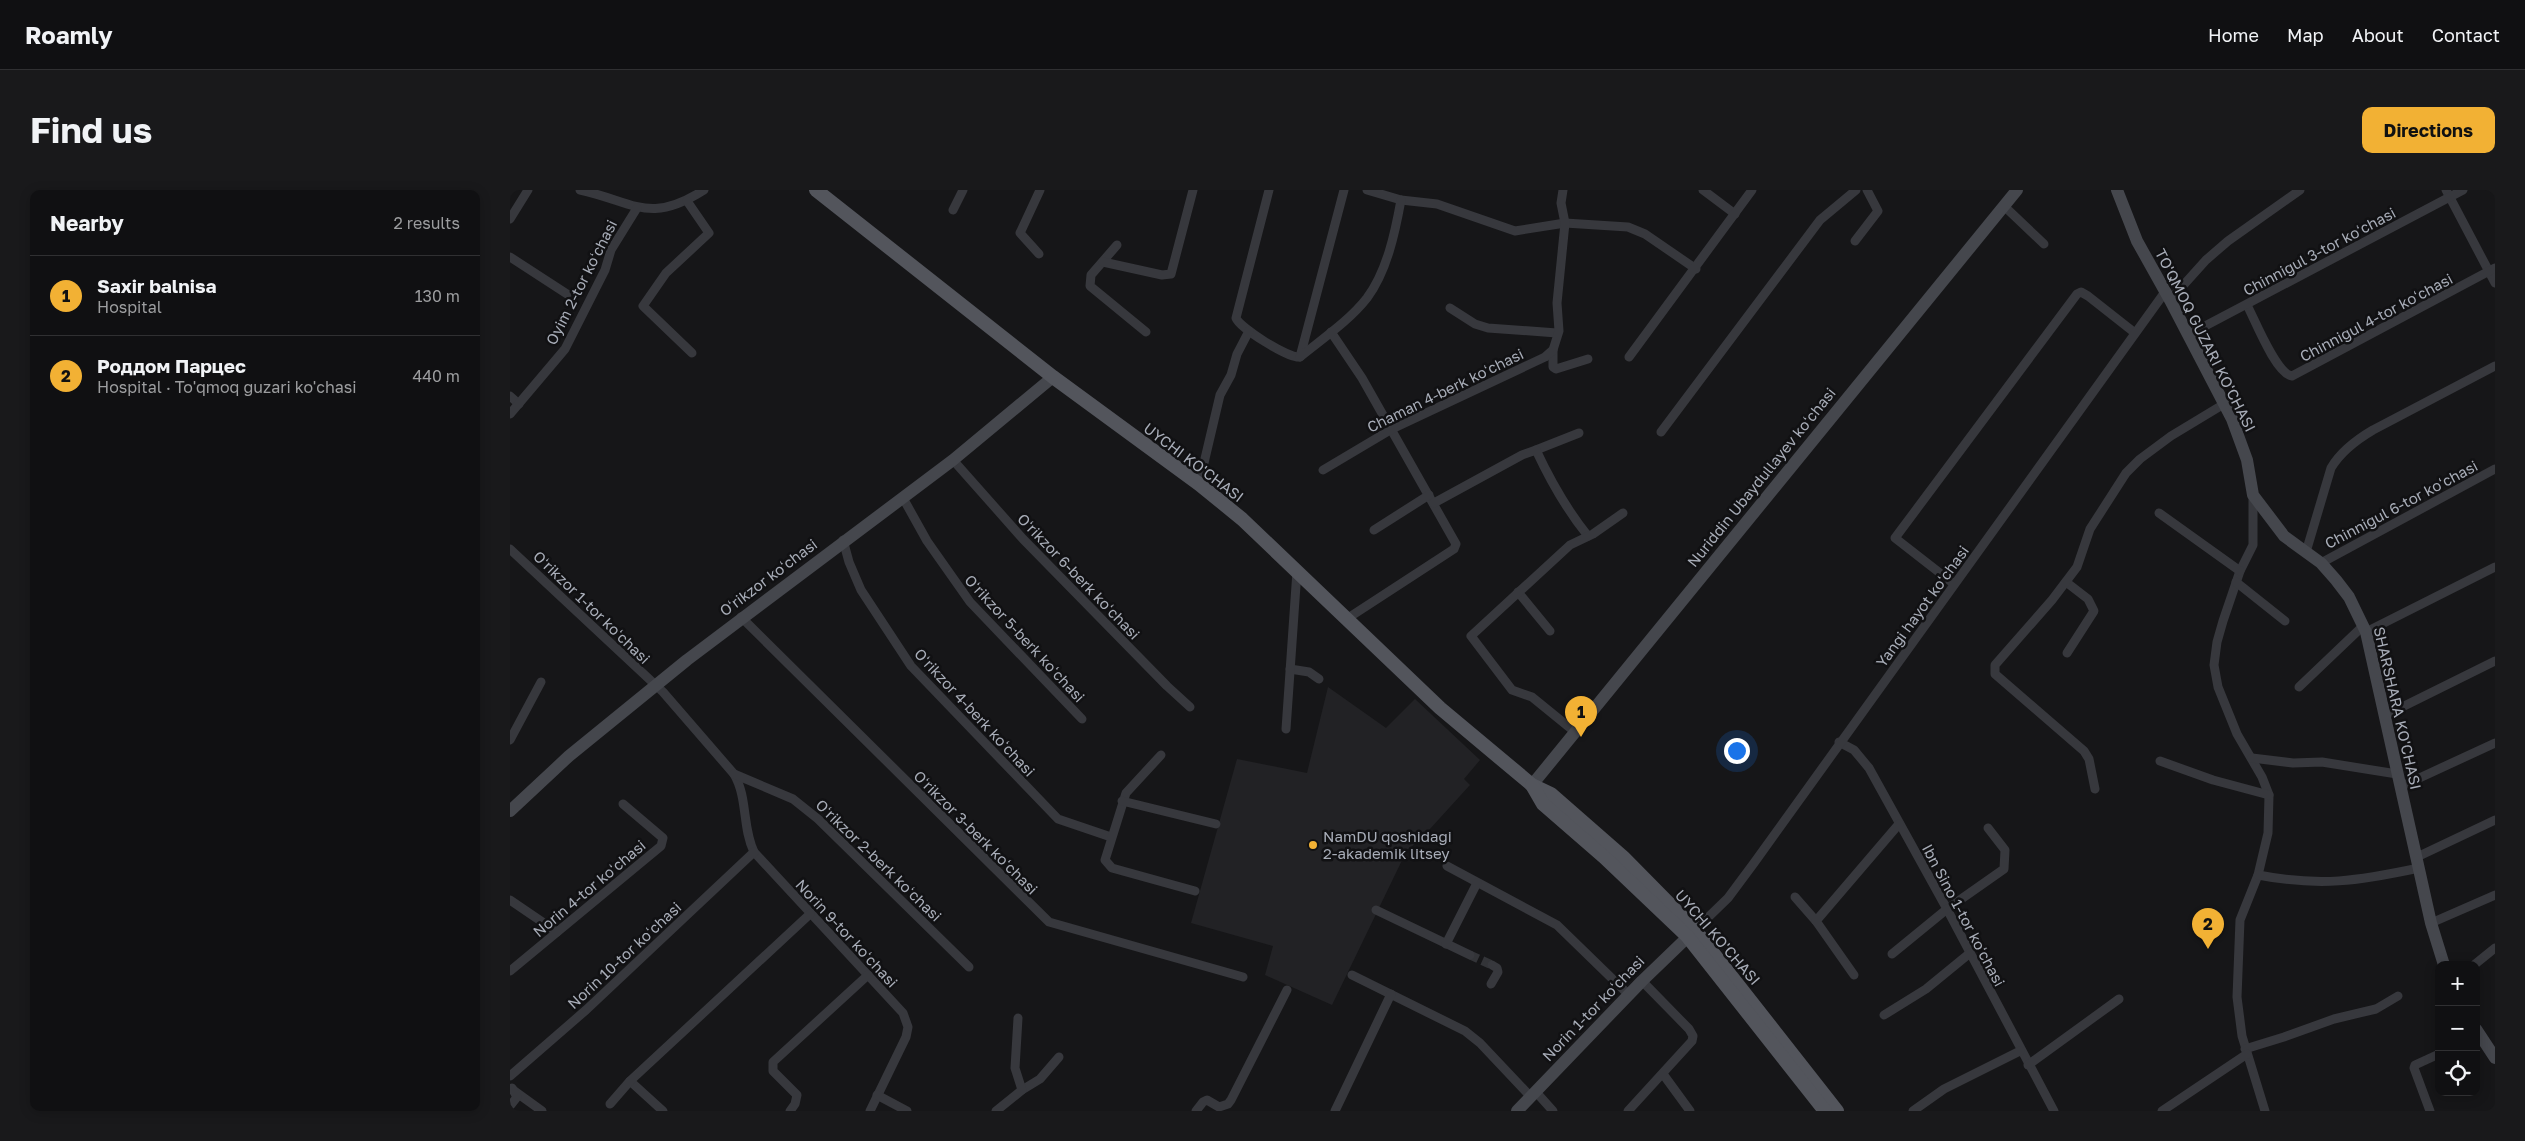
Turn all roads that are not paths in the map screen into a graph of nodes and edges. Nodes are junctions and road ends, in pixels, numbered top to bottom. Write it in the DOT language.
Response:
graph roads {
  1 [pos="528,190"];
  2 [pos="583,190"];
  3 [pos="704,190"];
  4 [pos="816,190"];
  5 [pos="963,190"];
  6 [pos="1040,190"];
  7 [pos="1193,190"];
  8 [pos="1269,190"];
  9 [pos="1344,190"];
  10 [pos="1368,190"];
  11 [pos="1562,190"];
  12 [pos="1703,190"];
  13 [pos="1752,190"];
  14 [pos="1856,190"];
  15 [pos="1867,190"];
  16 [pos="2017,190"];
  17 [pos="2116,190"];
  18 [pos="2300,190"];
  19 [pos="2463,190"];
  20 [pos="2448,194"];
  21 [pos="1401,200"];
  22 [pos="687,201"];
  23 [pos="2004,206"];
  24 [pos="637,208"];
  25 [pos="953,210"];
  26 [pos="1735,214"];
  27 [pos="510,218"];
  28 [pos="1565,223"];
  29 [pos="1856,241"];
  30 [pos="2044,244"];
  31 [pos="1117,245"];
  32 [pos="1039,254"];
  33 [pos="510,257"];
  34 [pos="1103,262"];
  35 [pos="1696,268"];
  36 [pos="2492,269"];
  37 [pos="2495,283"];
  38 [pos="567,294"];
  39 [pos="2167,296"];
  40 [pos="2247,305"];
  41 [pos="1450,308"];
  42 [pos="1249,331"];
  43 [pos="1146,332"];
  44 [pos="1331,332"];
  45 [pos="1557,333"];
  46 [pos="2135,333"];
  47 [pos="2188,335"];
  48 [pos="1553,350"];
  49 [pos="692,353"];
  50 [pos="1300,357"];
  51 [pos="1629,358"];
  52 [pos="1588,359"];
  53 [pos="2495,366"];
  54 [pos="1054,377"];
  55 [pos="510,396"];
  56 [pos="519,404"];
  57 [pos="2224,404"];
  58 [pos="510,414"];
  59 [pos="1392,429"];
  60 [pos="1661,432"];
  61 [pos="1579,433"];
  62 [pos="1536,450"];
  63 [pos="953,460"];
  64 [pos="2495,469"];
  65 [pos="1323,470"];
  66 [pos="1199,484"];
  67 [pos="2253,495"];
  68 [pos="903,498"];
  69 [pos="1432,499"];
  70 [pos="1623,513"];
  71 [pos="2159,513"];
  72 [pos="1374,530"];
  73 [pos="1588,536"];
  74 [pos="843,540"];
  75 [pos="510,549"];
  76 [pos="2306,552"];
  77 [pos="2321,563"];
  78 [pos="2495,567"];
  79 [pos="1297,571"];
  80 [pos="2240,571"];
  81 [pos="2066,582"];
  82 [pos="2236,582"];
  83 [pos="1954,584"];
  84 [pos="1518,592"];
  85 [pos="741,618"];
  86 [pos="1345,620"];
  87 [pos="2285,621"];
  88 [pos="2365,629"];
  89 [pos="1550,631"];
  90 [pos="2067,653"];
  91 [pos="2495,661"];
  92 [pos="1290,670"];
  93 [pos="1319,678"];
  94 [pos="541,682"];
  95 [pos="654,686"];
  96 [pos="2299,687"];
  97 [pos="1190,707"];
  98 [pos="2384,716"];
  99 [pos="1082,719"];
  100 [pos="1286,729"];
  101 [pos="1575,732"];
  102 [pos="510,740"];
  103 [pos="1839,742"];
  104 [pos="2495,743"];
  105 [pos="1161,756"];
  106 [pos="2252,758"];
  107 [pos="2160,761"];
  108 [pos="734,774"];
  109 [pos="2398,781"];
  110 [pos="1532,785"];
  111 [pos="2095,789"];
  112 [pos="2269,795"];
  113 [pos="1122,801"];
  114 [pos="623,804"];
  115 [pos="510,811"];
  116 [pos="2495,820"];
  117 [pos="1216,824"];
  118 [pos="1899,824"];
  119 [pos="1988,828"];
  120 [pos="1111,837"];
  121 [pos="754,852"];
  122 [pos="2418,862"];
  123 [pos="1447,866"];
  124 [pos="2258,875"];
  125 [pos="1477,883"];
  126 [pos="1195,890"];
  127 [pos="2495,895"];
  128 [pos="1795,897"];
  129 [pos="510,900"];
  130 [pos="1376,910"];
  131 [pos="1947,910"];
  132 [pos="810,914"];
  133 [pos="1816,921"];
  134 [pos="2431,923"];
  135 [pos="557,932"];
  136 [pos="1691,933"];
  137 [pos="1446,944"];
  138 [pos="2495,948"];
  139 [pos="1970,953"];
  140 [pos="1892,954"];
  141 [pos="1470,955"];
  142 [pos="2443,961"];
  143 [pos="2479,961"];
  144 [pos="1492,965"];
  145 [pos="969,967"];
  146 [pos="510,971"];
  147 [pos="1352,974"];
  148 [pos="868,975"];
  149 [pos="1854,975"];
  150 [pos="1243,978"];
  151 [pos="1642,981"];
  152 [pos="1491,984"];
  153 [pos="1287,990"];
  154 [pos="1391,994"];
  155 [pos="1629,995"];
  156 [pos="2398,996"];
  157 [pos="2119,999"];
  158 [pos="1884,1015"];
  159 [pos="1018,1018"];
  160 [pos="2480,1037"];
  161 [pos="2020,1051"];
  162 [pos="2246,1052"];
  163 [pos="2435,1056"];
  164 [pos="1059,1057"];
  165 [pos="2495,1058"];
  166 [pos="2028,1065"];
  167 [pos="1663,1074"];
  168 [pos="510,1076"];
  169 [pos="630,1081"];
  170 [pos="512,1088"];
  171 [pos="1022,1090"];
  172 [pos="1533,1094"];
  173 [pos="877,1095"];
  174 [pos="610,1104"];
  175 [pos="510,1106"];
  176 [pos="1826,1108"];
  177 [pos="542,1111"];
  178 [pos="663,1111"];
  179 [pos="790,1111"];
  180 [pos="870,1111"];
  181 [pos="907,1111"];
  182 [pos="996,1111"];
  183 [pos="1196,1111"];
  184 [pos="1334,1111"];
  185 [pos="1517,1111"];
  186 [pos="1553,1111"];
  187 [pos="1628,1111"];
  188 [pos="1690,1111"];
  189 [pos="1914,1111"];
  190 [pos="2054,1111"];
  191 [pos="2162,1111"];
  192 [pos="2265,1111"];
  193 [pos="2430,1111"];
  1 -- 27 [label="street"];
  2 -- 24 [label="street"];
  3 -- 22 [label="street"];
  4 -- 54 [label="main road, UYCHI KO'CHASI"];
  5 -- 25 [label="street"];
  6 -- 32 [label="street"];
  7 -- 34 [label="street"];
  8 -- 42 [label="street"];
  9 -- 50 [label="street"];
  10 -- 21 [label="street"];
  11 -- 28 [label="street"];
  12 -- 26 [label="street"];
  13 -- 26 [label="street"];
  14 -- 60 [label="street"];
  15 -- 29 [label="street"];
  16 -- 23 [label="main road, Nuriddin Ubaydullayev koʻchasi"];
  17 -- 39 [label="main road, TO'QMOQ GUZARI KO'CHASI"];
  18 -- 39 [label="street, Yangi hayot koʻchasi"];
  19 -- 20 [label="street, Chinnigul 3-tor koʻchasi"];
  20 -- 36 [label="street"];
  20 -- 40 [label="street, Chinnigul 3-tor koʻchasi"];
  21 -- 28 [label="street"];
  21 -- 44 [label="street"];
  22 -- 24 [label="street"];
  22 -- 49 [label="street"];
  23 -- 30 [label="street"];
  23 -- 101 [label="main road, Nuriddin Ubaydullayev koʻchasi"];
  24 -- 56 [label="street, Oyim 2-tor koʻchasi"];
  26 -- 35 [label="street"];
  28 -- 35 [label="street"];
  28 -- 45 [label="street"];
  31 -- 34 [label="street"];
  33 -- 38 [label="street"];
  34 -- 43 [label="street"];
  35 -- 51 [label="street"];
  36 -- 37 [label="street"];
  36 -- 40 [label="street, Chinnigul 4-tor koʻchasi"];
  39 -- 46 [label="street, Yangi hayot koʻchasi"];
  39 -- 47 [label="main road, TO'QMOQ GUZARI KO'CHASI"];
  40 -- 47 [label="street, Chinnigul 3-tor koʻchasi"];
  41 -- 45 [label="street, Chaman 4-berk koʻchasi"];
  42 -- 50 [label="street"];
  42 -- 66 [label="street"];
  44 -- 50 [label="street"];
  44 -- 59 [label="street"];
  45 -- 48 [label="street"];
  46 -- 83 [label="street, Yangi hayot koʻchasi"];
  46 -- 83 [label="street"];
  47 -- 57 [label="main road, TO'QMOQ GUZARI KO'CHASI"];
  48 -- 52 [label="street"];
  48 -- 59 [label="street, Chaman 4-berk koʻchasi"];
  53 -- 76 [label="street"];
  54 -- 63 [label="main road, Oʻrikzor koʻchasi"];
  54 -- 66 [label="main road, UYCHI KO'CHASI"];
  55 -- 56 [label="street"];
  56 -- 58 [label="street, Oyim 2-tor koʻchasi"];
  57 -- 67 [label="main road, TO'QMOQ GUZARI KO'CHASI"];
  57 -- 81 [label="street"];
  59 -- 65 [label="street, Chaman 4-berk koʻchasi"];
  59 -- 69 [label="street"];
  61 -- 62 [label="street"];
  62 -- 69 [label="street"];
  62 -- 73 [label="street"];
  63 -- 68 [label="main road, Oʻrikzor koʻchasi"];
  63 -- 97 [label="street, Oʻrikzor 6-berk koʻchasi"];
  64 -- 77 [label="street, Chinnigul 6-tor koʻchasi"];
  66 -- 79 [label="main road, UYCHI KO'CHASI"];
  67 -- 76 [label="main road, SHARSHARA KO'CHASI"];
  67 -- 80 [label="street, TO'QMOQ GUZARI KO'CHASI"];
  68 -- 74 [label="main road, Oʻrikzor koʻchasi"];
  68 -- 99 [label="street, Oʻrikzor 5-berk koʻchasi"];
  69 -- 72 [label="street"];
  69 -- 86 [label="street"];
  70 -- 73 [label="street"];
  71 -- 80 [label="street"];
  73 -- 84 [label="street"];
  74 -- 85 [label="main road, Oʻrikzor koʻchasi"];
  74 -- 120 [label="street, Oʻrikzor 4-berk koʻchasi"];
  75 -- 95 [label="street, Oʻrikzor 1-tor koʻchasi"];
  76 -- 77 [label="main road, SHARSHARA KO'CHASI"];
  77 -- 88 [label="main road, SHARSHARA KO'CHASI"];
  78 -- 88 [label="street"];
  79 -- 86 [label="main road, UYCHI KO'CHASI"];
  79 -- 92 [label="street"];
  80 -- 82 [label="street, TO'QMOQ GUZARI KO'CHASI"];
  81 -- 90 [label="street"];
  81 -- 111 [label="street"];
  82 -- 87 [label="street"];
  82 -- 106 [label="street, TO'QMOQ GUZARI KO'CHASI"];
  83 -- 103 [label="street, Yangi hayot koʻchasi"];
  84 -- 89 [label="street"];
  84 -- 101 [label="street"];
  85 -- 95 [label="main road, Oʻrikzor koʻchasi"];
  85 -- 150 [label="street, Oʻrikzor 3-berk koʻchasi"];
  86 -- 110 [label="main road, UYCHI KO'CHASI"];
  88 -- 96 [label="street"];
  88 -- 98 [label="main road, SHARSHARA KO'CHASI"];
  91 -- 98 [label="street"];
  92 -- 93 [label="street"];
  92 -- 100 [label="street"];
  94 -- 102 [label="street"];
  95 -- 108 [label="street, Oʻrikzor 1-tor koʻchasi"];
  95 -- 115 [label="main road, Oʻrikzor koʻchasi"];
  98 -- 109 [label="main road, SHARSHARA KO'CHASI"];
  101 -- 110 [label="main road, Nuriddin Ubaydullayev koʻchasi"];
  103 -- 118 [label="street, Ibn Sino 1-tor koʻchasi"];
  103 -- 136 [label="street, Yangi hayot koʻchasi"];
  104 -- 109 [label="street"];
  105 -- 113 [label="street"];
  106 -- 109 [label="street"];
  106 -- 112 [label="street, TO'QMOQ GUZARI KO'CHASI"];
  107 -- 112 [label="street"];
  108 -- 121 [label="street, Norin 9-tor koʻchasi"];
  108 -- 145 [label="street, Oʻrikzor 2-berk koʻchasi"];
  109 -- 122 [label="main road, SHARSHARA KO'CHASI"];
  110 -- 136 [label="main road, UYCHI KO'CHASI"];
  112 -- 124 [label="street, TO'QMOQ GUZARI KO'CHASI"];
  113 -- 117 [label="street"];
  113 -- 120 [label="street"];
  114 -- 135 [label="street, Norin 4-tor koʻchasi"];
  116 -- 122 [label="street"];
  118 -- 131 [label="street, Ibn Sino 1-tor koʻchasi"];
  118 -- 133 [label="street"];
  119 -- 131 [label="street"];
  120 -- 126 [label="street"];
  121 -- 132 [label="street, Norin 9-tor koʻchasi"];
  121 -- 168 [label="street, Norin 10-tor koʻchasi"];
  122 -- 124 [label="street"];
  122 -- 134 [label="main road, SHARSHARA KO'CHASI"];
  123 -- 125 [label="street"];
  124 -- 162 [label="street, TO'QMOQ GUZARI KO'CHASI"];
  125 -- 137 [label="street"];
  125 -- 155 [label="street"];
  127 -- 134 [label="street"];
  128 -- 133 [label="street"];
  129 -- 135 [label="street"];
  130 -- 137 [label="street"];
  131 -- 139 [label="street, Ibn Sino 1-tor koʻchasi"];
  131 -- 140 [label="street"];
  132 -- 148 [label="street, Norin 9-tor koʻchasi"];
  132 -- 169 [label="street"];
  133 -- 149 [label="street"];
  134 -- 142 [label="main road, SHARSHARA KO'CHASI"];
  135 -- 146 [label="street, Norin 4-tor koʻchasi"];
  136 -- 151 [label="main road, Norin 1-tor koʻchasi"];
  136 -- 176 [label="main road, UYCHI KO'CHASI"];
  137 -- 141 [label="street"];
  138 -- 143 [label="street"];
  139 -- 158 [label="street"];
  139 -- 161 [label="street, Ibn Sino 1-tor koʻchasi"];
  144 -- 152 [label="street"];
  147 -- 154 [label="street"];
  148 -- 173 [label="street, Norin 9-tor koʻchasi"];
  148 -- 179 [label="street"];
  151 -- 155 [label="main road, Norin 1-tor koʻchasi"];
  151 -- 167 [label="street"];
  153 -- 183 [label="street"];
  154 -- 172 [label="street"];
  154 -- 184 [label="street"];
  155 -- 172 [label="main road, Norin 1-tor koʻchasi"];
  156 -- 162 [label="street"];
  157 -- 166 [label="street"];
  159 -- 171 [label="street"];
  160 -- 165 [label="main road"];
  161 -- 166 [label="street, Ibn Sino 1-tor koʻchasi"];
  161 -- 189 [label="street"];
  162 -- 191 [label="street"];
  162 -- 192 [label="street, TO'QMOQ GUZARI KO'CHASI"];
  163 -- 193 [label="street"];
  164 -- 171 [label="street"];
  166 -- 190 [label="street, Ibn Sino 1-tor koʻchasi"];
  167 -- 187 [label="street"];
  167 -- 188 [label="street"];
  169 -- 174 [label="street"];
  169 -- 178 [label="street"];
  170 -- 175 [label="street"];
  170 -- 177 [label="street"];
  171 -- 182 [label="street"];
  172 -- 185 [label="main road, Norin 1-tor koʻchasi"];
  172 -- 186 [label="street"];
  173 -- 180 [label="street, Norin 9-tor koʻchasi"];
  173 -- 181 [label="street"];
}
